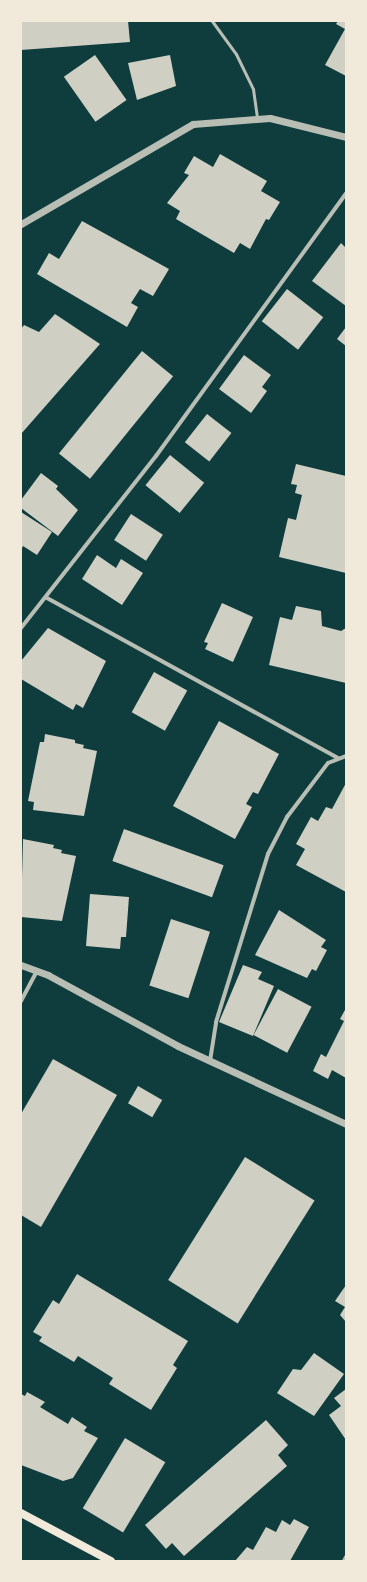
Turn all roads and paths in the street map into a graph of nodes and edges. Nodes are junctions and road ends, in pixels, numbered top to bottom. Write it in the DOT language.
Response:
graph roads {
  1 [pos="212,21"];
  2 [pos="258,118"];
  3 [pos="346,137"];
  4 [pos="346,194"];
  5 [pos="344,200"];
  6 [pos="21,224"];
  7 [pos="47,598"];
  8 [pos="21,628"];
  9 [pos="346,756"];
  10 [pos="338,758"];
  11 [pos="21,965"];
  12 [pos="37,971"];
  13 [pos="21,1001"];
  14 [pos="210,1060"];
  15 [pos="346,1124"];
  16 [pos="21,1513"];
  17 [pos="346,1557"];
  18 [pos="111,1561"];
  19 [pos="344,1561"];
  1 -- 2 [label="lane"];
  2 -- 3 [label="street"];
  2 -- 6 [label="street"];
  4 -- 5 [label="street"];
  5 -- 7 [label="street"];
  7 -- 8 [label="street"];
  7 -- 10 [label="street"];
  9 -- 10 [label="street"];
  10 -- 14 [label="street"];
  11 -- 12 [label="street"];
  12 -- 13 [label="street"];
  12 -- 14 [label="street"];
  14 -- 15 [label="street"];
  16 -- 18 [label="main road"];
  17 -- 19 [label="street"];
}
